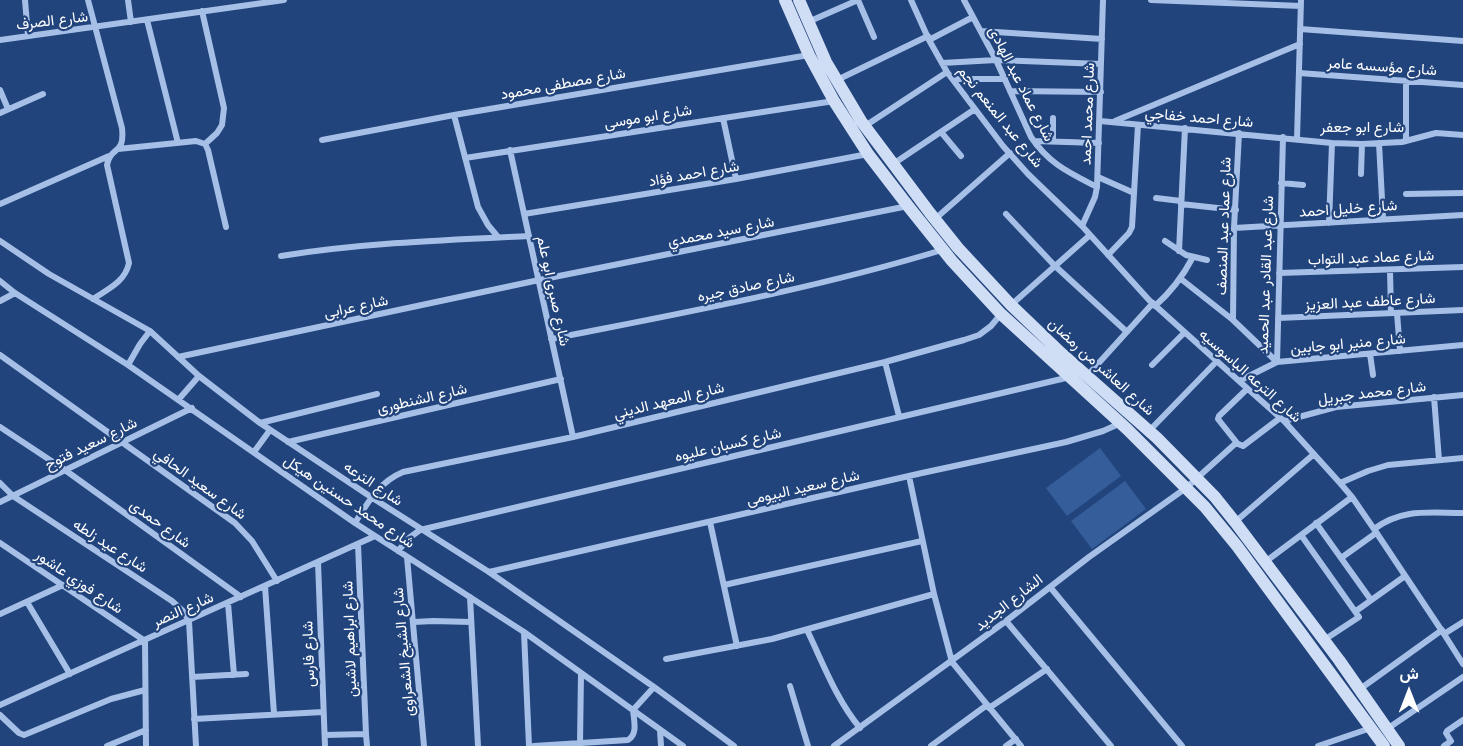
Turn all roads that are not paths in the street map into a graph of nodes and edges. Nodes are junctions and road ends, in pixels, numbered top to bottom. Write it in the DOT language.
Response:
graph roads {
  1 [pos="25,0"];
  2 [pos="88,0"];
  3 [pos="128,0"];
  4 [pos="284,0"];
  5 [pos="785,0"];
  6 [pos="799,0"];
  7 [pos="858,0"];
  8 [pos="911,0"];
  9 [pos="964,0"];
  10 [pos="1103,0"];
  11 [pos="1150,0"];
  12 [pos="240,3"];
  13 [pos="1301,3"];
  14 [pos="202,11"];
  15 [pos="974,17"];
  16 [pos="147,20"];
  17 [pos="131,22"];
  18 [pos="808,23"];
  19 [pos="97,27"];
  20 [pos="1300,28"];
  21 [pos="981,31"];
  22 [pos="28,36"];
  23 [pos="874,37"];
  24 [pos="928,38"];
  25 [pos="1102,39"];
  26 [pos="0,40"];
  27 [pos="1463,41"];
  28 [pos="1300,44"];
  29 [pos="809,55"];
  30 [pos="996,60"];
  31 [pos="942,63"];
  32 [pos="1101,64"];
  33 [pos="947,72"];
  34 [pos="1299,73"];
  35 [pos="1005,79"];
  36 [pos="953,80"];
  37 [pos="837,81"];
  38 [pos="1406,81"];
  39 [pos="1463,85"];
  40 [pos="0,90"];
  41 [pos="1010,91"];
  42 [pos="1101,92"];
  43 [pos="43,94"];
  44 [pos="834,101"];
  45 [pos="8,109"];
  46 [pos="975,109"];
  47 [pos="0,113"];
  48 [pos="454,115"];
  49 [pos="723,118"];
  50 [pos="1053,118"];
  51 [pos="1100,122"];
  52 [pos="1112,122"];
  53 [pos="1138,124"];
  54 [pos="864,126"];
  55 [pos="1185,128"];
  56 [pos="940,132"];
  57 [pos="1239,134"];
  58 [pos="1463,135"];
  59 [pos="1282,137"];
  60 [pos="1297,139"];
  61 [pos="322,140"];
  62 [pos="1034,141"];
  63 [pos="1053,141"];
  64 [pos="1406,141"];
  65 [pos="178,143"];
  66 [pos="1099,143"];
  67 [pos="1332,143"];
  68 [pos="1379,143"];
  69 [pos="205,144"];
  70 [pos="1362,144"];
  71 [pos="118,149"];
  72 [pos="510,150"];
  73 [pos="1010,153"];
  74 [pos="868,154"];
  75 [pos="111,156"];
  76 [pos="961,156"];
  77 [pos="465,158"];
  78 [pos="893,164"];
  79 [pos="1361,174"];
  80 [pos="1098,177"];
  81 [pos="736,179"];
  82 [pos="1281,183"];
  83 [pos="1303,185"];
  84 [pos="1097,188"];
  85 [pos="1134,193"];
  86 [pos="1463,193"];
  87 [pos="1406,194"];
  88 [pos="1156,198"];
  89 [pos="1181,203"];
  90 [pos="0,204"];
  91 [pos="908,207"];
  92 [pos="1236,210"];
  93 [pos="524,214"];
  94 [pos="1006,214"];
  95 [pos="1463,215"];
  96 [pos="1383,218"];
  97 [pos="935,219"];
  98 [pos="1329,223"];
  99 [pos="1280,225"];
  100 [pos="1082,226"];
  101 [pos="226,227"];
  102 [pos="1234,228"];
  103 [pos="1090,235"];
  104 [pos="528,236"];
  105 [pos="498,237"];
  106 [pos="0,241"];
  107 [pos="1165,241"];
  108 [pos="943,250"];
  109 [pos="1179,251"];
  110 [pos="1108,255"];
  111 [pos="281,256"];
  112 [pos="1193,257"];
  113 [pos="1207,261"];
  114 [pos="1054,265"];
  115 [pos="1463,267"];
  116 [pos="1390,270"];
  117 [pos="1279,273"];
  118 [pos="1181,279"];
  119 [pos="539,280"];
  120 [pos="0,281"];
  121 [pos="15,293"];
  122 [pos="93,299"];
  123 [pos="0,301"];
  124 [pos="1011,305"];
  125 [pos="1154,305"];
  126 [pos="1463,310"];
  127 [pos="1394,313"];
  128 [pos="1001,315"];
  129 [pos="1278,318"];
  130 [pos="1233,320"];
  131 [pos="150,331"];
  132 [pos="1127,332"];
  133 [pos="1184,333"];
  134 [pos="551,339"];
  135 [pos="1463,345"];
  136 [pos="1400,351"];
  137 [pos="1370,354"];
  138 [pos="0,355"];
  139 [pos="178,357"];
  140 [pos="1217,361"];
  141 [pos="885,362"];
  142 [pos="1277,362"];
  143 [pos="128,365"];
  144 [pos="1152,365"];
  145 [pos="1373,375"];
  146 [pos="199,376"];
  147 [pos="1070,376"];
  148 [pos="1087,376"];
  149 [pos="561,379"];
  150 [pos="1239,381"];
  151 [pos="1247,389"];
  152 [pos="377,394"];
  153 [pos="1463,394"];
  154 [pos="1434,397"];
  155 [pos="179,399"];
  156 [pos="192,408"];
  157 [pos="899,416"];
  158 [pos="1282,419"];
  159 [pos="260,423"];
  160 [pos="1121,423"];
  161 [pos="0,427"];
  162 [pos="270,430"];
  163 [pos="1149,431"];
  164 [pos="573,437"];
  165 [pos="288,441"];
  166 [pos="122,442"];
  167 [pos="1237,443"];
  168 [pos="255,452"];
  169 [pos="1314,454"];
  170 [pos="1463,458"];
  171 [pos="1439,460"];
  172 [pos="65,470"];
  173 [pos="909,476"];
  174 [pos="1198,478"];
  175 [pos="0,483"];
  176 [pos="1340,483"];
  177 [pos="1186,489"];
  178 [pos="13,496"];
  179 [pos="370,497"];
  180 [pos="1352,497"];
  181 [pos="0,502"];
  182 [pos="1463,513"];
  183 [pos="710,522"];
  184 [pos="1235,522"];
  185 [pos="356,523"];
  186 [pos="1316,523"];
  187 [pos="420,530"];
  188 [pos="1375,531"];
  189 [pos="1301,535"];
  190 [pos="375,536"];
  191 [pos="922,541"];
  192 [pos="0,543"];
  193 [pos="358,544"];
  194 [pos="398,551"];
  195 [pos="407,557"];
  196 [pos="1341,558"];
  197 [pos="318,562"];
  198 [pos="1265,562"];
  199 [pos="489,572"];
  200 [pos="1405,576"];
  201 [pos="277,581"];
  202 [pos="63,585"];
  203 [pos="724,585"];
  204 [pos="265,586"];
  205 [pos="1050,587"];
  206 [pos="934,594"];
  207 [pos="241,597"];
  208 [pos="470,597"];
  209 [pos="1371,600"];
  210 [pos="27,602"];
  211 [pos="228,603"];
  212 [pos="1356,611"];
  213 [pos="0,614"];
  214 [pos="189,621"];
  215 [pos="1006,621"];
  216 [pos="414,622"];
  217 [pos="471,622"];
  218 [pos="1463,622"];
  219 [pos="807,630"];
  220 [pos="524,632"];
  221 [pos="1443,632"];
  222 [pos="1324,640"];
  223 [pos="145,641"];
  224 [pos="737,646"];
  225 [pos="666,659"];
  226 [pos="1339,660"];
  227 [pos="952,662"];
  228 [pos="1463,664"];
  229 [pos="1326,667"];
  230 [pos="1047,669"];
  231 [pos="580,673"];
  232 [pos="70,674"];
  233 [pos="246,674"];
  234 [pos="234,675"];
  235 [pos="192,677"];
  236 [pos="1463,677"];
  237 [pos="790,686"];
  238 [pos="654,687"];
  239 [pos="1360,689"];
  240 [pos="145,690"];
  241 [pos="0,705"];
  242 [pos="988,706"];
  243 [pos="633,710"];
  244 [pos="323,712"];
  245 [pos="274,714"];
  246 [pos="0,715"];
  247 [pos="194,719"];
  248 [pos="1462,722"];
  249 [pos="860,728"];
  250 [pos="1371,728"];
  251 [pos="1387,729"];
  252 [pos="146,730"];
  253 [pos="660,730"];
  254 [pos="366,734"];
  255 [pos="325,735"];
  256 [pos="1016,739"];
  257 [pos="580,744"];
  258 [pos="107,746"];
  259 [pos="146,746"];
  260 [pos="196,746"];
  261 [pos="325,746"];
  262 [pos="367,746"];
  263 [pos="424,746"];
  264 [pos="478,746"];
  265 [pos="532,746"];
  266 [pos="661,746"];
  267 [pos="683,746"];
  268 [pos="734,746"];
  269 [pos="808,746"];
  270 [pos="834,746"];
  271 [pos="930,746"];
  272 [pos="1005,746"];
  273 [pos="1021,746"];
  274 [pos="1111,746"];
  275 [pos="1182,746"];
  276 [pos="1318,746"];
  277 [pos="1384,746"];
  278 [pos="1399,746"];
  279 [pos="1444,746"];
  1 -- 22 [label="street"];
  2 -- 19 [label="street"];
  3 -- 17 [label="street"];
  4 -- 12 [label="street, شارع الصرف"];
  5 -- 29 [label="main road, شارع العاشر من رمضان"];
  6 -- 18 [label="main road, شارع العاشر من رمضان"];
  7 -- 18 [label="street"];
  7 -- 23 [label="street"];
  8 -- 24 [label="street, شارع عبد المنعم نجم"];
  9 -- 15 [label="street, شارع عماد عبد الهادى"];
  10 -- 25 [label="street, شارع محمد احمد"];
  11 -- 13 [label="street"];
  12 -- 14 [label="street, شارع الصرف"];
  13 -- 20 [label="street"];
  14 -- 16 [label="street, شارع الصرف"];
  14 -- 69 [label="street"];
  15 -- 21 [label="street, شارع عماد عبد الهادى"];
  15 -- 24 [label="street"];
  16 -- 17 [label="street, شارع الصرف"];
  16 -- 65 [label="street"];
  17 -- 19 [label="street, شارع الصرف"];
  18 -- 37 [label="main road, شارع العاشر من رمضان"];
  19 -- 22 [label="street, شارع الصرف"];
  19 -- 71 [label="street"];
  20 -- 27 [label="street"];
  20 -- 28 [label="street"];
  21 -- 25 [label="street"];
  21 -- 30 [label="street, شارع عماد عبد الهادى"];
  22 -- 26 [label="street, شارع الصرف"];
  24 -- 31 [label="street, شارع عبد المنعم نجم"];
  24 -- 37 [label="street"];
  25 -- 32 [label="street, شارع محمد احمد"];
  28 -- 34 [label="street"];
  28 -- 52 [label="street"];
  29 -- 44 [label="main road, شارع العاشر من رمضان"];
  29 -- 48 [label="street, شارع مصطفى محمود"];
  30 -- 31 [label="street"];
  30 -- 32 [label="street"];
  30 -- 35 [label="street, شارع عماد عبد الهادى"];
  31 -- 33 [label="street, شارع عبد المنعم نجم"];
  32 -- 42 [label="street, شارع محمد احمد"];
  33 -- 36 [label="street, شارع عبد المنعم نجم"];
  33 -- 54 [label="street"];
  34 -- 38 [label="street, شارع مؤسسه عامر"];
  34 -- 60 [label="street"];
  35 -- 36 [label="street"];
  35 -- 41 [label="street, شارع عماد عبد الهادى"];
  36 -- 46 [label="street, شارع عبد المنعم نجم"];
  37 -- 54 [label="main road, شارع العاشر من رمضان"];
  38 -- 39 [label="street, شارع مؤسسه عامر"];
  38 -- 64 [label="street"];
  40 -- 45 [label="street"];
  41 -- 42 [label="street"];
  41 -- 62 [label="street, شارع عماد عبد الهادى"];
  42 -- 51 [label="street, شارع محمد احمد"];
  43 -- 45 [label="street"];
  44 -- 49 [label="street, شارع ابو موسى"];
  44 -- 74 [label="main road, شارع العاشر من رمضان"];
  45 -- 47 [label="street"];
  46 -- 56 [label="street"];
  46 -- 73 [label="street, شارع عبد المنعم نجم"];
  48 -- 61 [label="street, شارع مصطفى محمود"];
  48 -- 77 [label="street"];
  49 -- 72 [label="street, شارع ابو موسى"];
  49 -- 81 [label="street"];
  50 -- 63 [label="street"];
  51 -- 52 [label="street, شارع احمد خفاجي"];
  51 -- 66 [label="street, شارع محمد احمد"];
  52 -- 53 [label="street, شارع احمد خفاجي"];
  53 -- 55 [label="street, شارع احمد خفاجي"];
  53 -- 85 [label="street"];
  54 -- 78 [label="main road, شارع العاشر من رمضان"];
  55 -- 57 [label="street, شارع احمد خفاجي"];
  55 -- 89 [label="street"];
  56 -- 76 [label="street"];
  56 -- 78 [label="street"];
  57 -- 59 [label="street, شارع احمد خفاجي"];
  57 -- 92 [label="street, شارع عماد عبد المنصف"];
  58 -- 64 [label="street, شارع ابو جعفر"];
  59 -- 60 [label="street, شارع احمد خفاجي"];
  59 -- 82 [label="street, شارع عبد القادر عبد الحميد"];
  60 -- 67 [label="street, شارع ابو جعفر"];
  62 -- 63 [label="street"];
  62 -- 84 [label="street, شارع عماد عبد الهادى"];
  63 -- 66 [label="street"];
  64 -- 68 [label="street, شارع ابو جعفر"];
  65 -- 69 [label="street"];
  65 -- 71 [label="street"];
  66 -- 80 [label="street, شارع محمد احمد"];
  67 -- 70 [label="street, شارع ابو جعفر"];
  67 -- 98 [label="street"];
  68 -- 70 [label="street, شارع ابو جعفر"];
  68 -- 96 [label="street"];
  69 -- 101 [label="street"];
  70 -- 79 [label="street"];
  71 -- 75 [label="street"];
  72 -- 77 [label="street, شارع ابو موسى"];
  72 -- 93 [label="street, شارع صبرى ابو علم"];
  73 -- 97 [label="street"];
  73 -- 100 [label="street, شارع عبد المنعم نجم"];
  74 -- 81 [label="street, شارع احمد فؤاد"];
  74 -- 91 [label="main road, شارع العاشر من رمضان"];
  75 -- 90 [label="street"];
  75 -- 122 [label="street"];
  77 -- 105 [label="street"];
  78 -- 97 [label="main road, شارع العاشر من رمضان"];
  80 -- 84 [label="street, شارع محمد احمد"];
  80 -- 85 [label="street"];
  81 -- 93 [label="street, شارع احمد فؤاد"];
  82 -- 83 [label="street"];
  82 -- 99 [label="street, شارع عبد القادر عبد الحميد"];
  84 -- 100 [label="street, شارع محمد احمد"];
  85 -- 110 [label="street"];
  86 -- 87 [label="street"];
  88 -- 89 [label="street"];
  89 -- 92 [label="street"];
  89 -- 109 [label="street"];
  91 -- 108 [label="main road, شارع العاشر من رمضان"];
  91 -- 119 [label="street, شارع سيد محمدي"];
  92 -- 102 [label="street, شارع عماد عبد المنصف"];
  93 -- 104 [label="street, شارع صبرى ابو علم"];
  94 -- 114 [label="street"];
  95 -- 96 [label="street, شارع خليل احمد"];
  96 -- 98 [label="street, شارع خليل احمد"];
  97 -- 124 [label="main road, شارع العاشر من رمضان"];
  98 -- 99 [label="street, شارع خليل احمد"];
  99 -- 102 [label="street, شارع خليل احمد"];
  99 -- 117 [label="street, شارع عبد القادر عبد الحميد"];
  100 -- 103 [label="street, شارع عبد المنعم نجم"];
  102 -- 130 [label="street, شارع عماد عبد المنصف"];
  103 -- 110 [label="street, شارع الترعه الباسوسيه"];
  103 -- 114 [label="street"];
  104 -- 105 [label="street"];
  104 -- 119 [label="street, شارع صبرى ابو علم"];
  105 -- 111 [label="street"];
  106 -- 122 [label="street, شارع الترعه"];
  107 -- 109 [label="street"];
  108 -- 128 [label="main road, شارع العاشر من رمضان"];
  108 -- 134 [label="street, شارع صادق جيره"];
  109 -- 112 [label="street"];
  110 -- 125 [label="street, شارع الترعه الباسوسيه"];
  112 -- 113 [label="street"];
  112 -- 118 [label="street"];
  114 -- 124 [label="street"];
  114 -- 132 [label="street"];
  115 -- 116 [label="street, شارع عماد عبد التواب"];
  116 -- 117 [label="street, شارع عماد عبد التواب"];
  116 -- 127 [label="street"];
  117 -- 129 [label="street, شارع عبد القادر عبد الحميد"];
  118 -- 125 [label="street"];
  118 -- 130 [label="street, شارع عبد القادر عبد الحميد"];
  119 -- 134 [label="street, شارع صبرى ابو علم"];
  119 -- 139 [label="street, شارع عرابى"];
  120 -- 121 [label="street, شارع محمد حسنين هيكل"];
  121 -- 123 [label="street"];
  121 -- 143 [label="street, شارع محمد حسنين هيكل"];
  122 -- 131 [label="street, شارع الترعه"];
  124 -- 148 [label="main road, شارع العاشر من رمضان"];
  125 -- 132 [label="street"];
  125 -- 133 [label="street, شارع الترعه الباسوسيه"];
  126 -- 127 [label="street, شارع عاطف عبد العزيز"];
  127 -- 129 [label="street, شارع عاطف عبد العزيز"];
  127 -- 136 [label="street"];
  128 -- 141 [label="street, شارع المعهد الديني"];
  128 -- 147 [label="main road, شارع العاشر من رمضان"];
  129 -- 142 [label="street, شارع عبد القادر عبد الحميد"];
  130 -- 142 [label="street, شارع عبد القادر عبد الحميد"];
  131 -- 139 [label="street, شارع الترعه"];
  131 -- 143 [label="street"];
  132 -- 148 [label="street"];
  133 -- 140 [label="street, شارع الترعه الباسوسيه"];
  133 -- 144 [label="street"];
  134 -- 149 [label="street, شارع صبرى ابو علم"];
  135 -- 136 [label="street, شارع منير ابو جابين"];
  136 -- 137 [label="street, شارع منير ابو جابين"];
  137 -- 142 [label="street, شارع منير ابو جابين"];
  137 -- 145 [label="street"];
  138 -- 166 [label="street, شارع سعيد الحافي"];
  139 -- 146 [label="street, شارع الترعه"];
  140 -- 150 [label="street, شارع الترعه الباسوسيه"];
  140 -- 163 [label="street"];
  141 -- 157 [label="street"];
  141 -- 164 [label="street, شارع المعهد الديني"];
  142 -- 150 [label="street, شارع منير ابو جابين"];
  143 -- 155 [label="street, شارع محمد حسنين هيكل"];
  146 -- 155 [label="street"];
  146 -- 159 [label="street, شارع الترعه"];
  147 -- 157 [label="street, شارع كسبان عليوه"];
  147 -- 160 [label="main road, شارع العاشر من رمضان"];
  148 -- 163 [label="main road, شارع العاشر من رمضان"];
  149 -- 164 [label="street, شارع صبرى ابو علم"];
  149 -- 165 [label="street, شارع الشنطورى"];
  150 -- 151 [label="street, شارع الترعه الباسوسيه"];
  151 -- 158 [label="street, شارع الترعه الباسوسيه"];
  151 -- 167 [label="street"];
  152 -- 159 [label="street"];
  153 -- 154 [label="street, شارع محمد جبريل"];
  154 -- 158 [label="street, شارع محمد جبريل"];
  154 -- 171 [label="street"];
  155 -- 156 [label="street, شارع محمد حسنين هيكل"];
  156 -- 166 [label="street, شارع سعيد فتوح"];
  156 -- 168 [label="street, شارع محمد حسنين هيكل"];
  157 -- 187 [label="street, شارع كسبان عليوه"];
  158 -- 167 [label="street, الشارع الجديد"];
  158 -- 169 [label="street, شارع الترعه الباسوسيه"];
  159 -- 162 [label="street, شارع الترعه"];
  160 -- 173 [label="street, شارع سعيد البيومى"];
  160 -- 177 [label="main road, شارع العاشر من رمضان"];
  161 -- 172 [label="street, شارع حمدى"];
  162 -- 165 [label="street, شارع الترعه"];
  162 -- 168 [label="street"];
  163 -- 174 [label="main road, شارع العاشر من رمضان"];
  164 -- 179 [label="street, شارع المعهد الديني"];
  165 -- 179 [label="street, شارع الترعه"];
  166 -- 172 [label="street, شارع سعيد فتوح"];
  166 -- 201 [label="street, شارع سعيد الحافي"];
  167 -- 174 [label="street, الشارع الجديد"];
  168 -- 185 [label="street, شارع محمد حسنين هيكل"];
  169 -- 176 [label="street, شارع الترعه الباسوسيه"];
  169 -- 184 [label="street"];
  170 -- 171 [label="street"];
  171 -- 176 [label="street"];
  172 -- 178 [label="street, شارع سعيد فتوح"];
  172 -- 207 [label="street, شارع حمدى"];
  173 -- 183 [label="street, شارع سعيد البيومى"];
  173 -- 191 [label="street"];
  174 -- 177 [label="street, الشارع الجديد"];
  174 -- 184 [label="main road, شارع العاشر من رمضان"];
  175 -- 178 [label="street, شارع عيد زلطه"];
  176 -- 180 [label="street, شارع الترعه الباسوسيه"];
  177 -- 205 [label="street, الشارع الجديد"];
  177 -- 229 [label="main road, شارع العاشر من رمضان"];
  178 -- 181 [label="street, شارع سعيد فتوح"];
  178 -- 214 [label="street, شارع عيد زلطه"];
  179 -- 185 [label="street, شارع المعهد الديني"];
  179 -- 187 [label="street, شارع الترعه"];
  180 -- 186 [label="street"];
  180 -- 188 [label="street, شارع الترعه الباسوسيه"];
  182 -- 188 [label="street"];
  183 -- 199 [label="street, شارع سعيد البيومى"];
  183 -- 203 [label="street"];
  184 -- 198 [label="main road, شارع العاشر من رمضان"];
  185 -- 190 [label="street, شارع محمد حسنين هيكل"];
  186 -- 189 [label="street"];
  186 -- 196 [label="street"];
  187 -- 194 [label="street"];
  187 -- 199 [label="street, شارع الترعه"];
  188 -- 196 [label="street"];
  188 -- 200 [label="street, شارع الترعه الباسوسيه"];
  189 -- 198 [label="street"];
  189 -- 212 [label="street"];
  190 -- 193 [label="street, شارع النصر"];
  190 -- 194 [label="street, شارع محمد حسنين هيكل"];
  191 -- 203 [label="street"];
  191 -- 206 [label="street"];
  192 -- 202 [label="street, شارع فوزي عاشور"];
  193 -- 197 [label="street, شارع النصر"];
  193 -- 254 [label="street, شارع ابراهيم لاشين"];
  194 -- 195 [label="street, شارع محمد حسنين هيكل"];
  195 -- 208 [label="street, شارع محمد حسنين هيكل"];
  195 -- 216 [label="street, شارع الشيخ الشعراوى"];
  196 -- 209 [label="street"];
  197 -- 201 [label="street, شارع النصر"];
  197 -- 244 [label="street, شارع فارس"];
  198 -- 222 [label="main road, شارع العاشر من رمضان"];
  199 -- 238 [label="street, شارع الترعه"];
  200 -- 209 [label="street"];
  200 -- 221 [label="street, شارع الترعه الباسوسيه"];
  201 -- 204 [label="street, شارع النصر"];
  202 -- 210 [label="street"];
  202 -- 223 [label="street, شارع فوزي عاشور"];
  203 -- 224 [label="street"];
  204 -- 207 [label="street, شارع النصر"];
  204 -- 245 [label="street"];
  205 -- 215 [label="street, الشارع الجديد"];
  205 -- 275 [label="street"];
  206 -- 219 [label="street"];
  206 -- 227 [label="street"];
  207 -- 211 [label="street, شارع النصر"];
  208 -- 217 [label="street"];
  208 -- 220 [label="street, شارع محمد حسنين هيكل"];
  209 -- 212 [label="street"];
  210 -- 213 [label="street"];
  210 -- 232 [label="street"];
  211 -- 214 [label="street, شارع النصر"];
  211 -- 234 [label="street"];
  212 -- 222 [label="street"];
  214 -- 223 [label="street, شارع النصر"];
  214 -- 235 [label="street"];
  215 -- 227 [label="street, الشارع الجديد"];
  215 -- 230 [label="street"];
  216 -- 217 [label="street"];
  216 -- 263 [label="street, شارع الشيخ الشعراوى"];
  217 -- 264 [label="street"];
  218 -- 221 [label="street"];
  219 -- 224 [label="street"];
  219 -- 249 [label="street"];
  220 -- 231 [label="street, شارع محمد حسنين هيكل"];
  220 -- 265 [label="street"];
  221 -- 228 [label="street, شارع الترعه الباسوسيه"];
  221 -- 239 [label="street"];
  222 -- 226 [label="main road, شارع العاشر من رمضان"];
  223 -- 232 [label="street, شارع النصر"];
  223 -- 240 [label="street"];
  224 -- 225 [label="street"];
  226 -- 229 [label="main road"];
  226 -- 239 [label="main road, شارع العاشر من رمضان"];
  227 -- 242 [label="street"];
  227 -- 249 [label="street, الشارع الجديد"];
  229 -- 250 [label="main road, شارع العاشر من رمضان"];
  230 -- 242 [label="street"];
  230 -- 274 [label="street"];
  231 -- 243 [label="street, شارع محمد حسنين هيكل"];
  231 -- 257 [label="street"];
  232 -- 241 [label="street, شارع النصر"];
  233 -- 234 [label="street"];
  234 -- 235 [label="street"];
  235 -- 247 [label="street"];
  236 -- 251 [label="street"];
  237 -- 269 [label="street"];
  238 -- 243 [label="street"];
  238 -- 268 [label="street, شارع الترعه"];
  239 -- 251 [label="main road, شارع العاشر من رمضان"];
  240 -- 246 [label="street"];
  240 -- 252 [label="street"];
  242 -- 256 [label="street"];
  242 -- 271 [label="street"];
  243 -- 253 [label="street, شارع محمد حسنين هيكل"];
  243 -- 257 [label="street"];
  244 -- 245 [label="street"];
  244 -- 255 [label="street, شارع فارس"];
  245 -- 247 [label="street"];
  247 -- 260 [label="street"];
  248 -- 279 [label="street"];
  249 -- 270 [label="street, الشارع الجديد"];
  250 -- 276 [label="street"];
  250 -- 277 [label="main road, شارع العاشر من رمضان"];
  251 -- 278 [label="main road, شارع العاشر من رمضان"];
  252 -- 258 [label="street"];
  252 -- 259 [label="street"];
  253 -- 266 [label="street"];
  253 -- 267 [label="street, شارع محمد حسنين هيكل"];
  254 -- 255 [label="street"];
  254 -- 262 [label="street, شارع ابراهيم لاشين"];
  255 -- 261 [label="street, شارع فارس"];
  256 -- 272 [label="street"];
  256 -- 273 [label="street"];
  257 -- 265 [label="street"];
}
